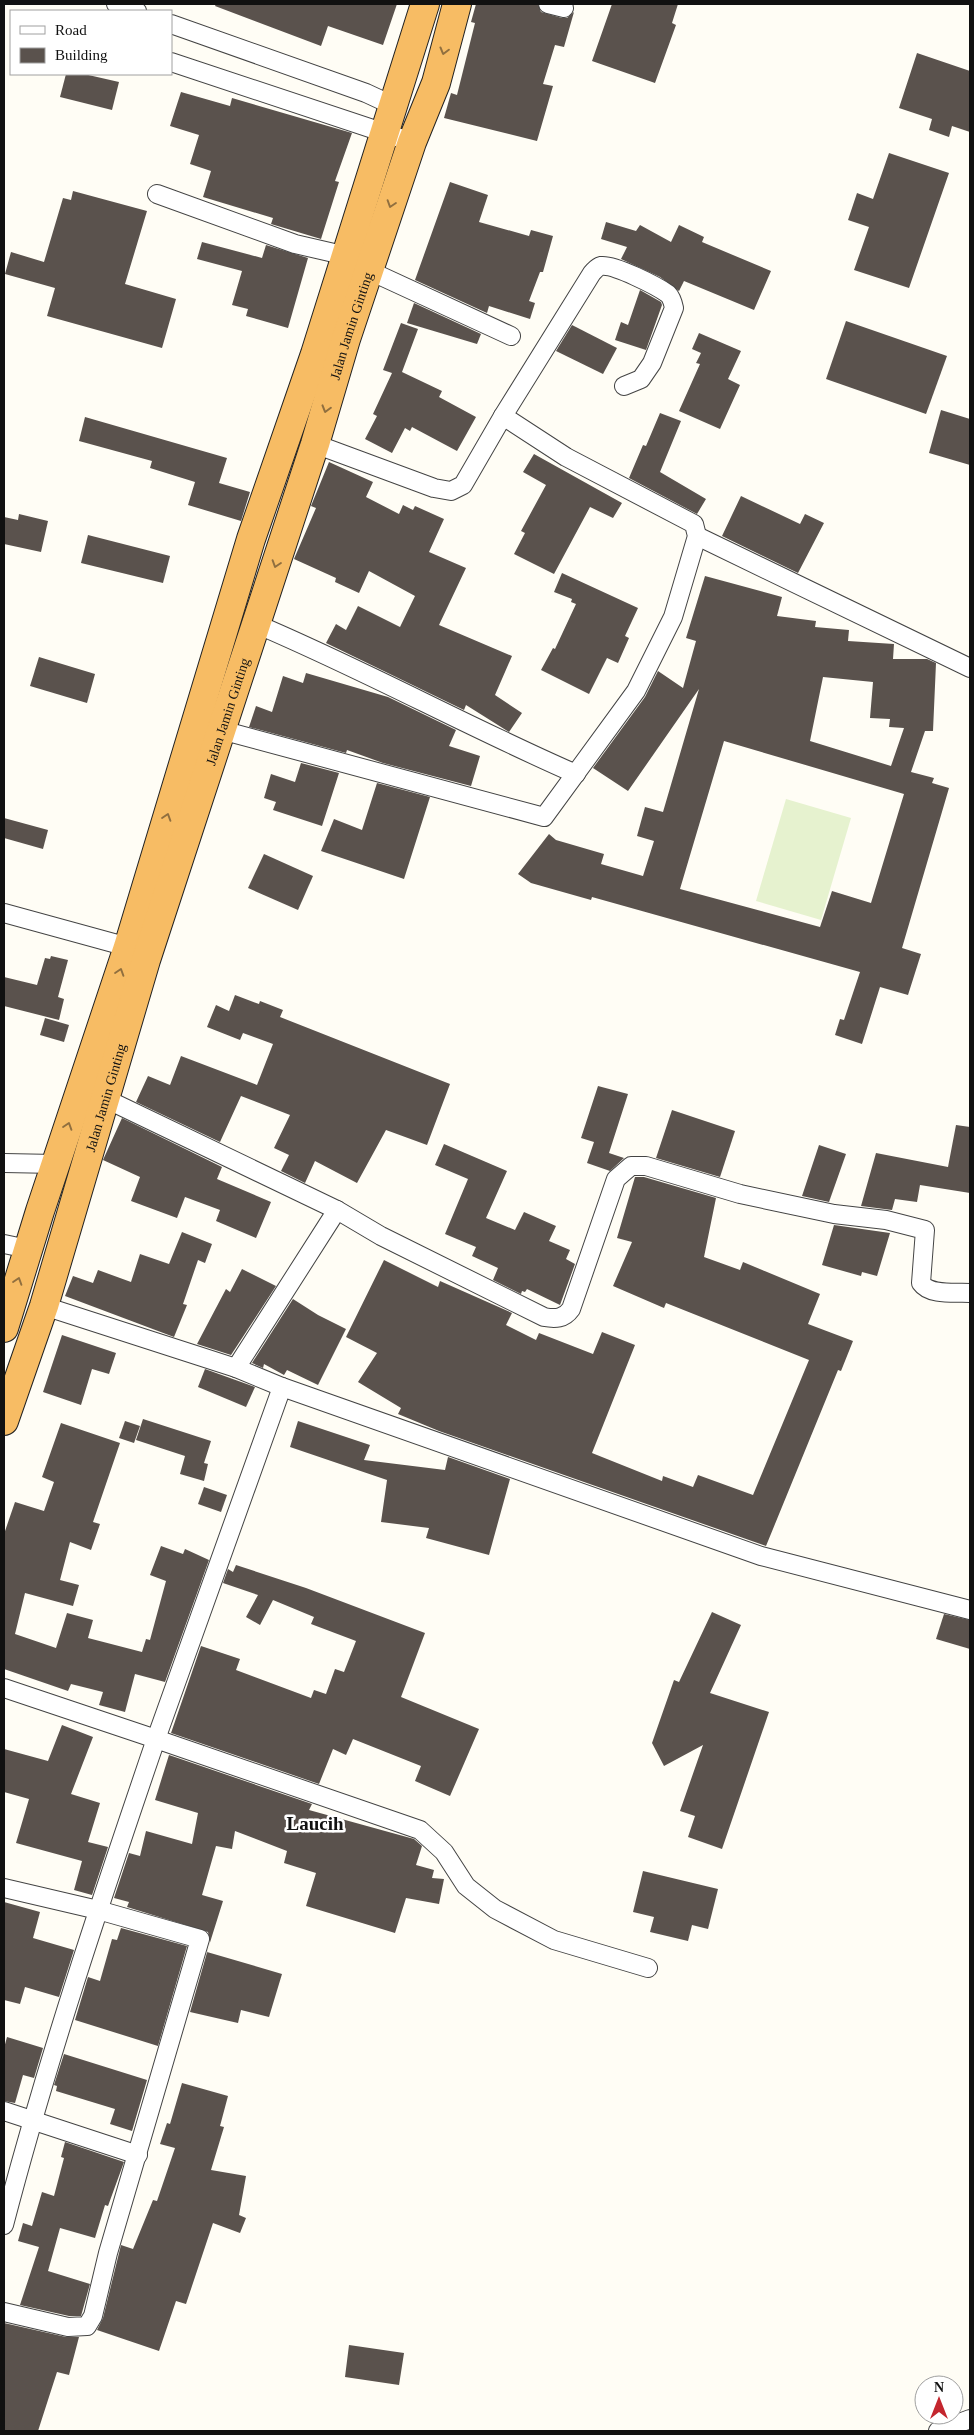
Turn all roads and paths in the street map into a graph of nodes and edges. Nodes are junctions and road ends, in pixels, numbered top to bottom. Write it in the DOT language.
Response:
graph roads {
  1 [pos="116,4"];
  2 [pos="425,4"];
  3 [pos="457,4"];
  4 [pos="134,10"];
  5 [pos="172,24"];
  6 [pos="172,62"];
  7 [pos="394,106"];
  8 [pos="385,132"];
  9 [pos="412,142"];
  10 [pos="157,194"];
  11 [pos="347,256"];
  12 [pos="370,271"];
  13 [pos="511,336"];
  14 [pos="624,386"];
  15 [pos="503,416"];
  16 [pos="316,444"];
  17 [pos="697,536"];
  18 [pos="256,624"];
  19 [pos="970,668"];
  20 [pos="221,730"];
  21 [pos="576,774"];
  22 [pos="4,913"];
  23 [pos="128,947"];
  24 [pos="106,1099"];
  25 [pos="4,1163"];
  26 [pos="56,1164"];
  27 [pos="337,1210"];
  28 [pos="16,1246"];
  29 [pos="970,1293"];
  30 [pos="44,1306"];
  31 [pos="5,1322"];
  32 [pos="236,1368"];
  33 [pos="282,1388"];
  34 [pos="4,1421"];
  35 [pos="970,1610"];
  36 [pos="4,1688"];
  37 [pos="156,1739"];
  38 [pos="4,1888"];
  39 [pos="98,1910"];
  40 [pos="648,1968"];
  41 [pos="4,2111"];
  42 [pos="32,2119"];
  43 [pos="138,2155"];
  44 [pos="4,2225"];
  45 [pos="4,2312"];
  46 [pos="970,2419"];
  47 [pos="938,2431"];
  1 -- 4 [label="street"];
  2 -- 7 [label="highway, Jalan Jamin Ginting"];
  3 -- 9 [label="highway, Jalan Jamin Ginting, one-way"];
  5 -- 7 [label="street"];
  6 -- 8 [label="street"];
  7 -- 8 [label="highway, Jalan Jamin Ginting"];
  8 -- 9 [label="street"];
  8 -- 11 [label="highway, Jalan Jamin Ginting"];
  9 -- 12 [label="highway, Jalan Jamin Ginting, one-way"];
  10 -- 11 [label="street"];
  23 -- 11 [label="highway, Jalan Jamin Ginting, one-way"];
  12 -- 13 [label="street"];
  12 -- 16 [label="highway, Jalan Jamin Ginting, one-way"];
  14 -- 15 [label="street"];
  15 -- 16 [label="street"];
  15 -- 17 [label="street"];
  16 -- 18 [label="highway, Jalan Jamin Ginting, one-way"];
  17 -- 19 [label="street"];
  17 -- 21 [label="street"];
  18 -- 20 [label="highway, Jalan Jamin Ginting"];
  18 -- 21 [label="street"];
  20 -- 21 [label="street"];
  20 -- 24 [label="highway, Jalan Jamin Ginting"];
  22 -- 23 [label="street"];
  26 -- 23 [label="highway, Jalan Jamin Ginting, one-way"];
  24 -- 27 [label="street"];
  24 -- 30 [label="highway, Jalan Jamin Ginting"];
  25 -- 26 [label="street"];
  26 -- 28 [label="highway, Jalan Jamin Ginting"];
  27 -- 29 [label="street"];
  27 -- 32 [label="street"];
  31 -- 28 [label="highway, Jalan Jamin Ginting, one-way"];
  30 -- 32 [label="street"];
  30 -- 34 [label="highway, Jalan Jamin Ginting"];
  32 -- 33 [label="street"];
  33 -- 35 [label="street"];
  33 -- 37 [label="street"];
  36 -- 37 [label="street"];
  37 -- 39 [label="street"];
  37 -- 40 [label="street"];
  38 -- 39 [label="street"];
  39 -- 42 [label="street"];
  39 -- 43 [label="street"];
  41 -- 42 [label="street"];
  42 -- 43 [label="street"];
  42 -- 44 [label="street"];
  43 -- 45 [label="street"];
  46 -- 47 [label="street"];
}
